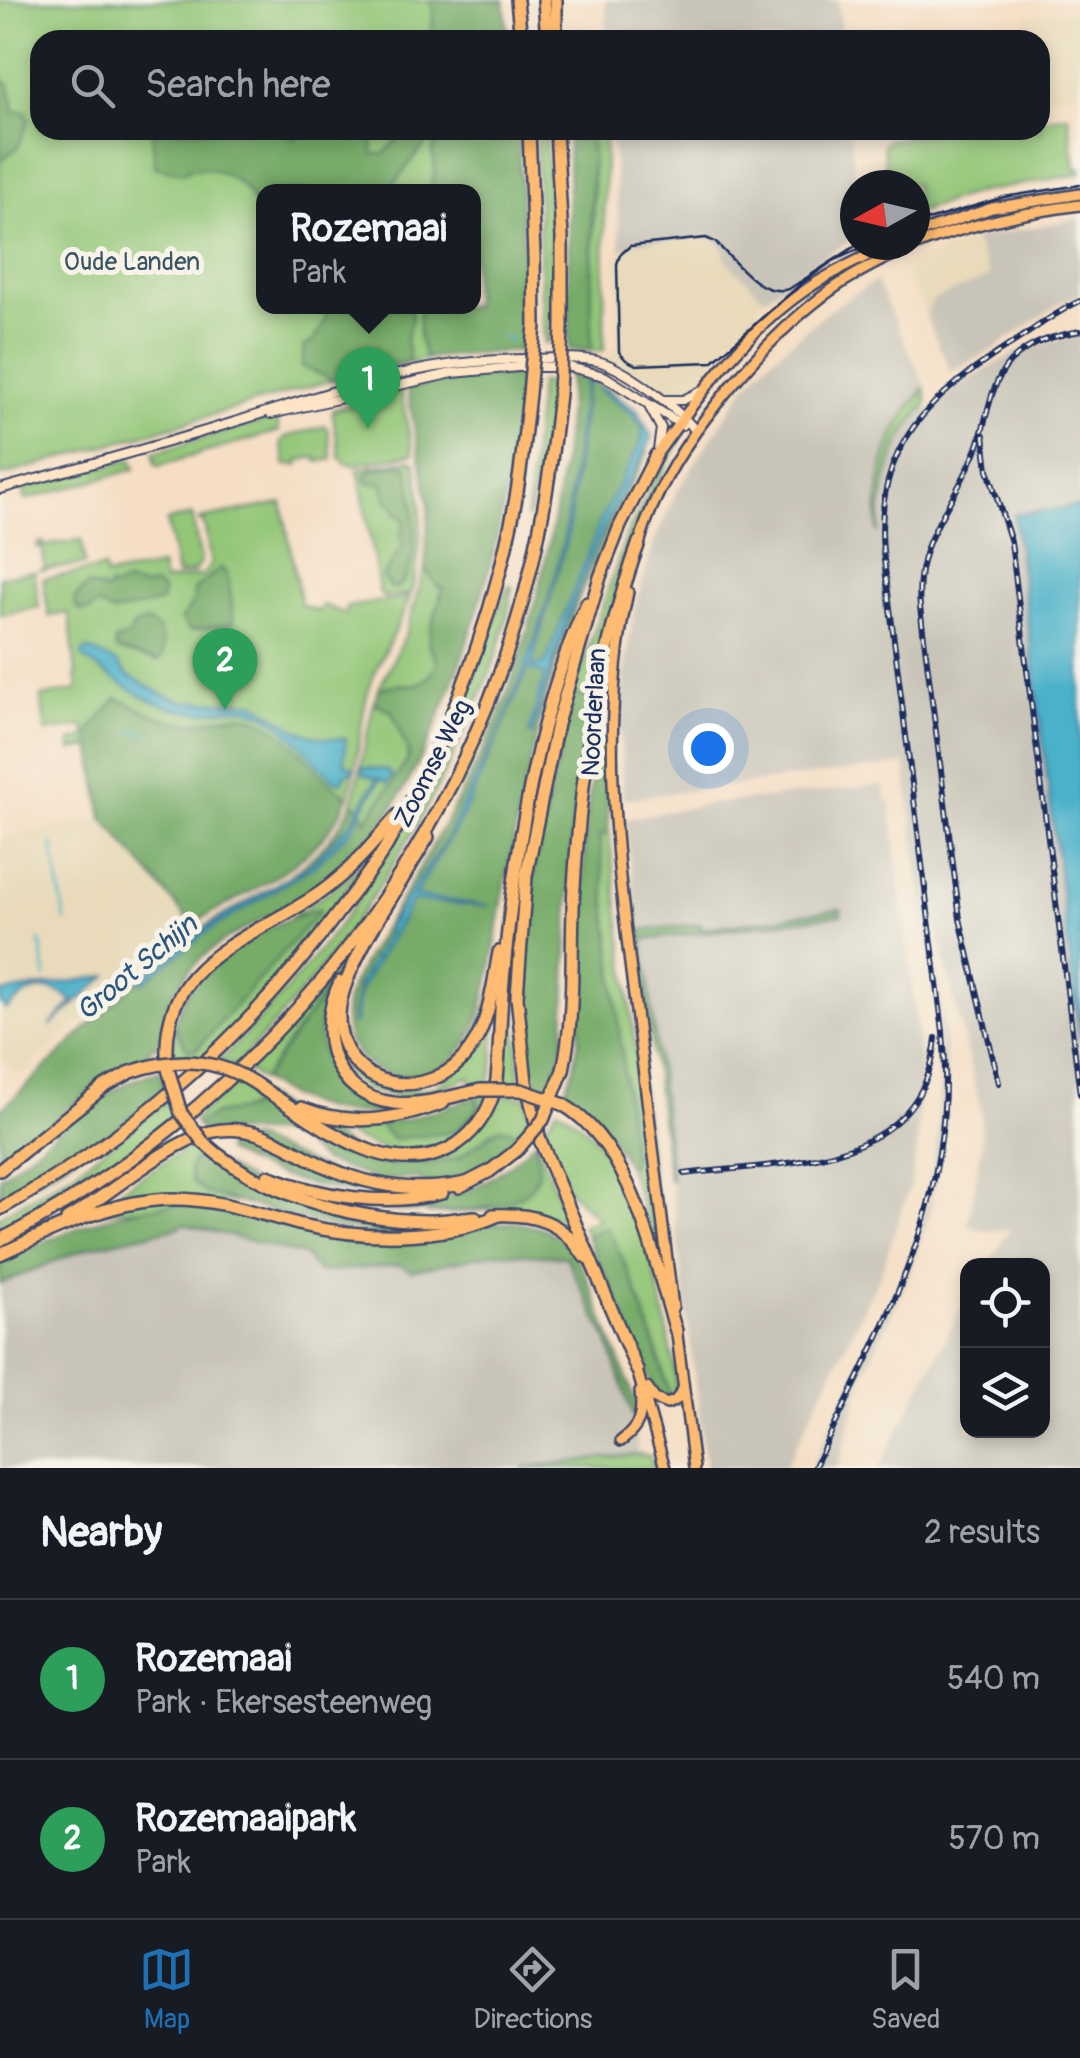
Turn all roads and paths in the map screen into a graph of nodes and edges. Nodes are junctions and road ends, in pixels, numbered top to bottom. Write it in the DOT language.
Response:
graph roads {
  1 [pos="517,0"];
  2 [pos="544,0"];
  3 [pos="556,0"];
  4 [pos="520,30"];
  5 [pos="546,30"];
  6 [pos="556,30"];
  7 [pos="529,140"];
  8 [pos="557,140"];
  9 [pos="1080,194"];
  10 [pos="1080,205"];
  11 [pos="930,229"];
  12 [pos="859,260"];
  13 [pos="703,390"];
  14 [pos="654,396"];
  15 [pos="647,404"];
  16 [pos="242,420"];
  17 [pos="681,420"];
  18 [pos="695,430"];
  19 [pos="656,455"];
  20 [pos="0,489"];
  21 [pos="640,542"];
  22 [pos="600,577"];
  23 [pos="413,796"];
  24 [pos="445,800"];
  25 [pos="518,865"];
  26 [pos="368,936"];
  27 [pos="480,1090"];
  28 [pos="286,1103"];
  29 [pos="224,1158"];
  30 [pos="0,1170"];
  31 [pos="466,1184"];
  32 [pos="0,1209"];
  33 [pos="499,1215"];
  34 [pos="0,1240"];
  35 [pos="15,1248"];
  36 [pos="0,1254"];
  37 [pos="598,1280"];
  38 [pos="676,1331"];
  39 [pos="637,1370"];
  40 [pos="684,1386"];
  41 [pos="621,1441"];
  42 [pos="665,1468"];
  43 [pos="694,1468"];
  1 -- 4 [label="highway"];
  2 -- 5 [label="highway"];
  3 -- 6 [label="highway"];
  7 -- 23 [label="highway, Zoomse Weg, bridge"];
  8 -- 24 [label="highway, Zoomse Weg, bridge"];
  9 -- 11 [label="main road"];
  10 -- 18 [label="main road, Noorderlaan"];
  12 -- 13 [label="main road, Noorderlaan"];
  13 -- 14 [label="main road"];
  13 -- 17 [label="main road, Noorderlaan"];
  14 -- 16 [label="main road"];
  14 -- 17 [label="main road"];
  15 -- 16 [label="main road"];
  15 -- 17 [label="main road"];
  15 -- 19 [label="main road"];
  16 -- 20 [label="main road"];
  17 -- 18 [label="main road"];
  17 -- 19 [label="main road, Noorderlaan"];
  18 -- 21 [label="main road, Noorderlaan"];
  19 -- 22 [label="highway, Noorderlaan"];
  21 -- 31 [label="highway, bridge"];
  21 -- 38 [label="main road, Noorderlaan"];
  22 -- 25 [label="highway"];
  22 -- 37 [label="highway, Noorderlaan"];
  23 -- 29 [label="highway, bridge"];
  23 -- 32 [label="highway, Zoomse Weg"];
  24 -- 26 [label="highway"];
  24 -- 34 [label="highway, Zoomse Weg"];
  25 -- 26 [label="highway"];
  25 -- 28 [label="highway"];
  26 -- 27 [label="highway"];
  27 -- 28 [label="highway"];
  27 -- 38 [label="highway, bridge"];
  28 -- 30 [label="highway, bridge"];
  29 -- 31 [label="highway"];
  29 -- 33 [label="highway"];
  31 -- 35 [label="highway"];
  33 -- 35 [label="highway"];
  33 -- 37 [label="highway"];
  35 -- 36 [label="highway"];
  37 -- 39 [label="highway, Noorderlaan"];
  38 -- 40 [label="main road, Noorderlaan"];
  39 -- 40 [label="main road"];
  39 -- 41 [label="main road"];
  39 -- 42 [label="main road, Noorderlaan"];
  40 -- 43 [label="main road, Noorderlaan"];
}
